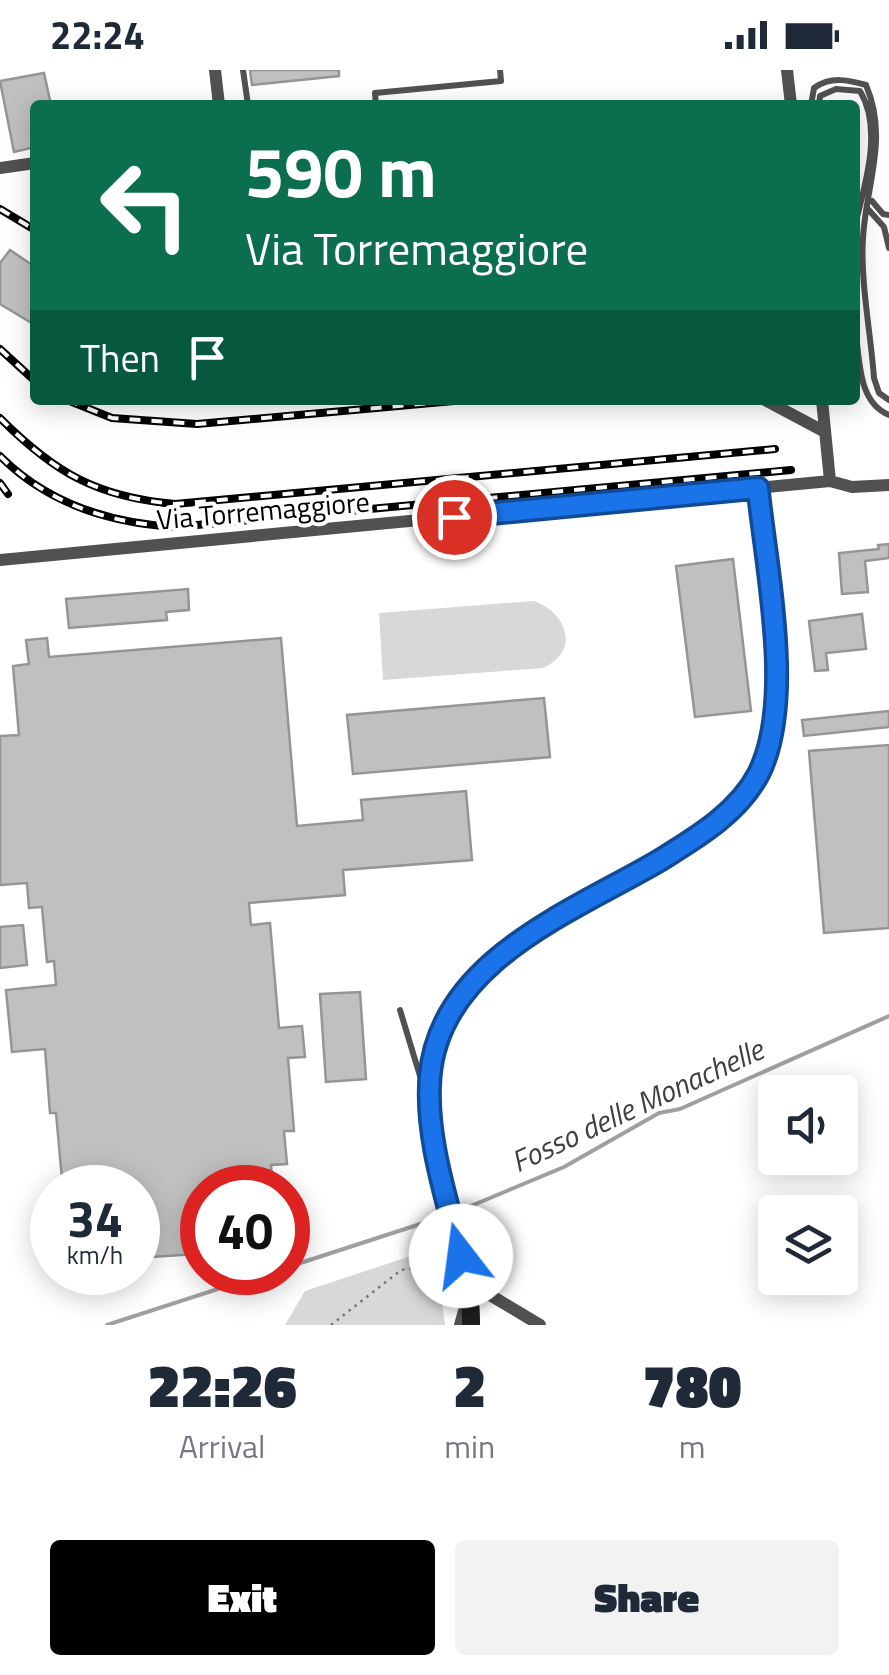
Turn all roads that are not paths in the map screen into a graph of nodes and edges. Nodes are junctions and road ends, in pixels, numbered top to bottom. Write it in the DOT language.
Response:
graph roads {
  1 [pos="215,70"];
  2 [pos="243,70"];
  3 [pos="500,70"];
  4 [pos="787,70"];
  5 [pos="218,100"];
  6 [pos="247,100"];
  7 [pos="376,100"];
  8 [pos="790,100"];
  9 [pos="812,100"];
  10 [pos="820,100"];
  11 [pos="30,164"];
  12 [pos="0,168"];
  13 [pos="864,192"];
  14 [pos="871,198"];
  15 [pos="860,207"];
  16 [pos="868,209"];
  17 [pos="889,216"];
  18 [pos="884,226"];
  19 [pos="889,248"];
  20 [pos="860,361"];
  21 [pos="889,400"];
  22 [pos="774,405"];
  23 [pos="822,405"];
  24 [pos="889,416"];
  25 [pos="825,432"];
  26 [pos="830,481"];
  27 [pos="889,485"];
  28 [pos="758,488"];
  29 [pos="0,560"];
  30 [pos="400,1010"];
  31 [pos="430,1100"];
  32 [pos="470,1287"];
  33 [pos="460,1325"];
  34 [pos="471,1325"];
  35 [pos="540,1325"];
  1 -- 5 [label="street"];
  2 -- 6 [label="lane"];
  3 -- 7 [label="lane"];
  4 -- 8 [label="street"];
  9 -- 14 [label="lane"];
  10 -- 13 [label="lane"];
  11 -- 12 [label="street"];
  13 -- 15 [label="lane"];
  13 -- 16 [label="lane"];
  14 -- 16 [label="lane"];
  14 -- 17 [label="lane"];
  16 -- 18 [label="lane"];
  16 -- 21 [label="lane"];
  17 -- 18 [label="lane"];
  18 -- 19 [label="lane"];
  20 -- 24 [label="lane"];
  22 -- 25 [label="street"];
  23 -- 25 [label="street"];
  25 -- 26 [label="street"];
  26 -- 27 [label="street, Via Torremaggiore"];
  26 -- 28 [label="street, Via Torremaggiore"];
  28 -- 29 [label="street, Via Torremaggiore"];
  28 -- 31 [label="street"];
  30 -- 31 [label="lane"];
  31 -- 32 [label="street"];
  32 -- 33 [label="street"];
  32 -- 34 [label="street"];
  32 -- 35 [label="street"];
}
